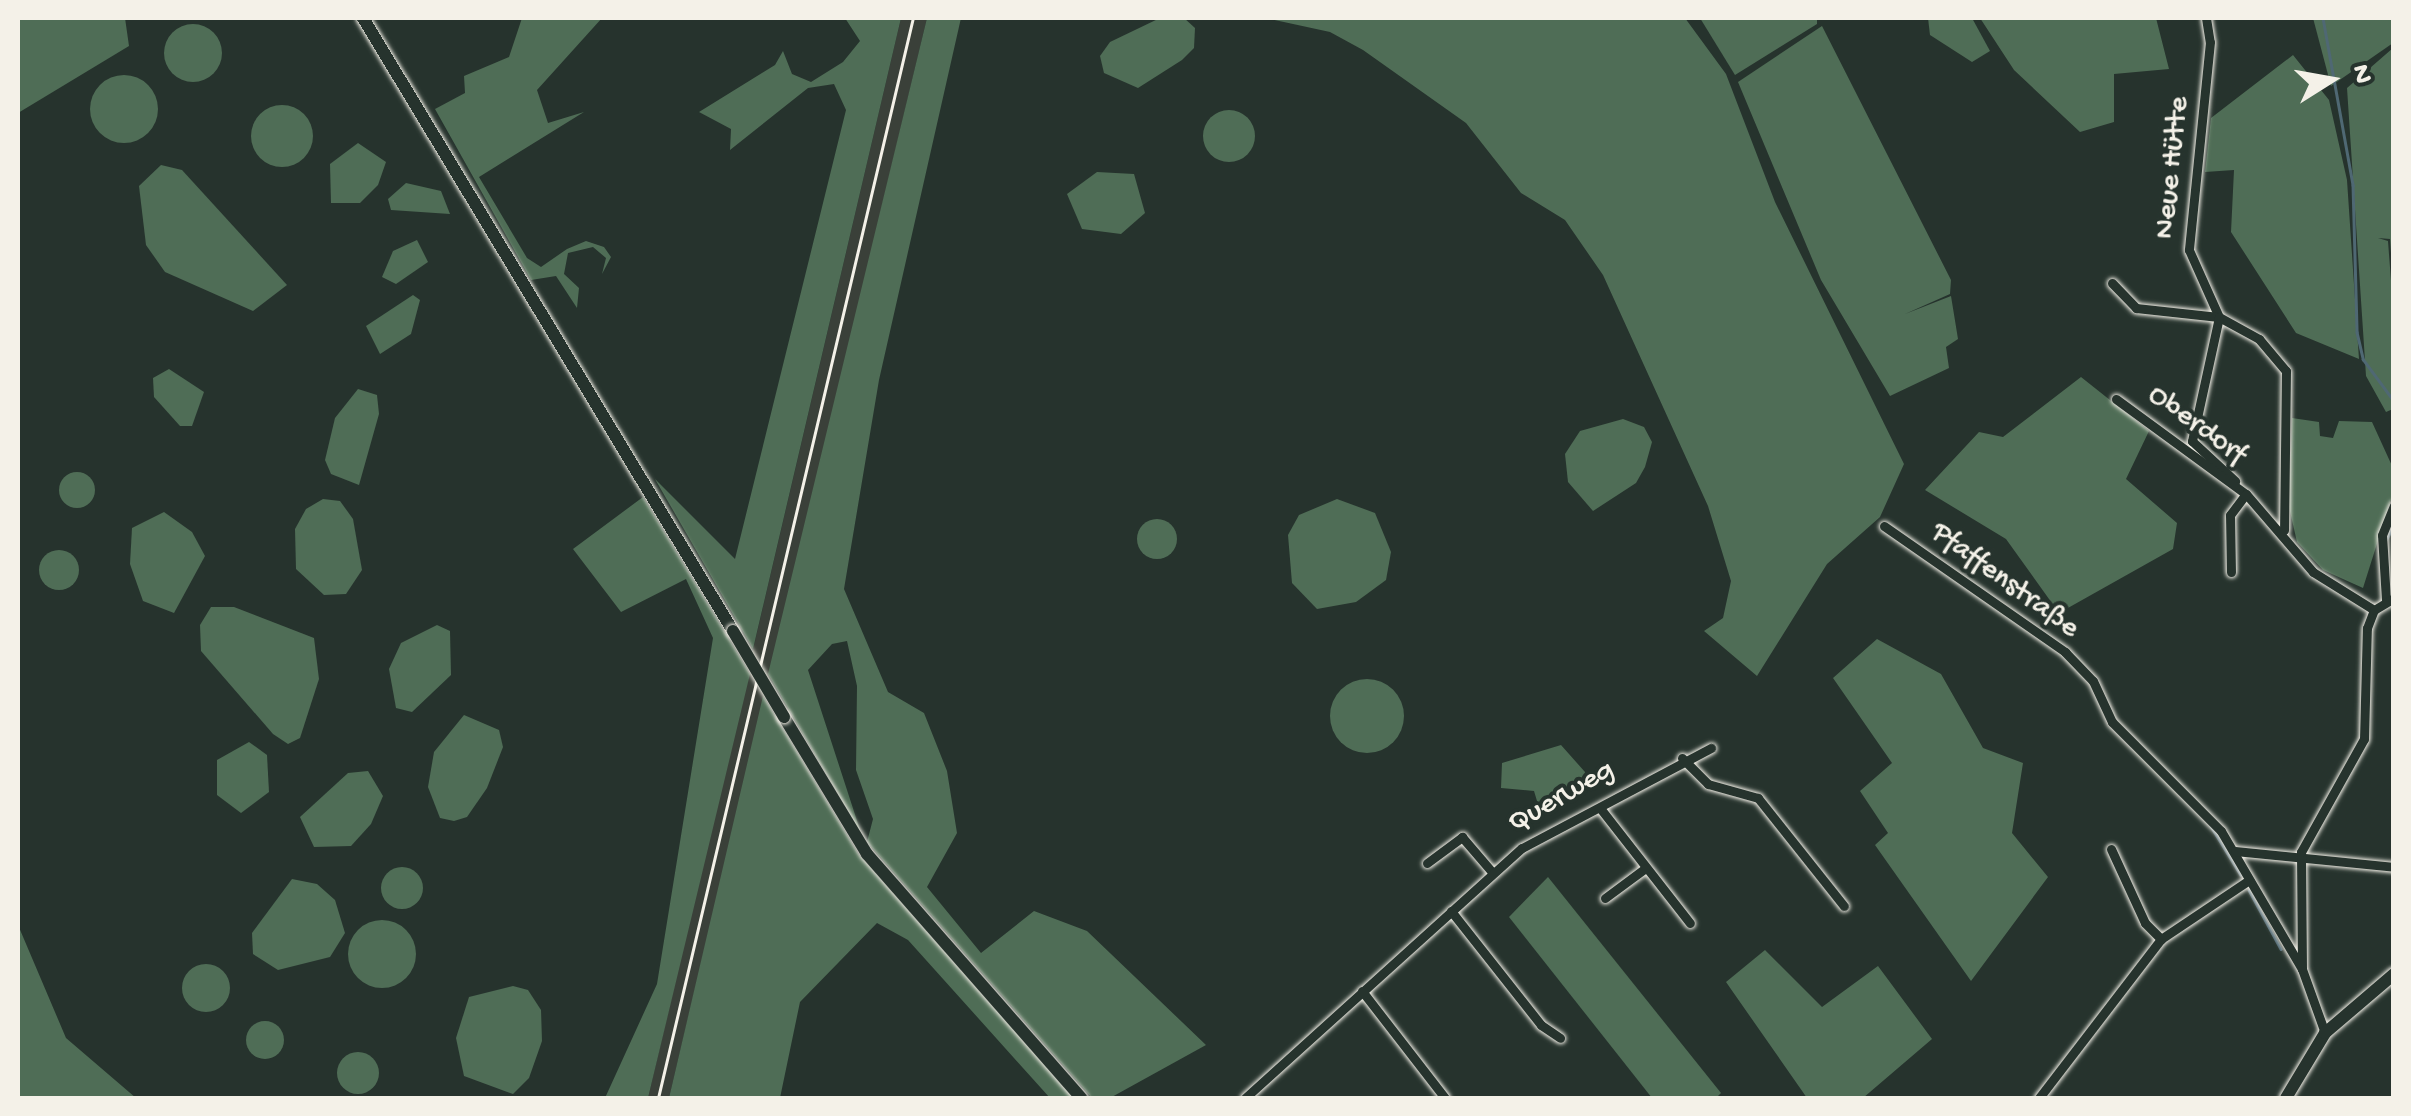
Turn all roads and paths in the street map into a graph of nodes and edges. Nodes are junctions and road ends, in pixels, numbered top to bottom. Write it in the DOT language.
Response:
graph roads {
  1 [pos="362,18"];
  2 [pos="2206,18"];
  3 [pos="2112,283"];
  4 [pos="2219,316"];
  5 [pos="2116,398"];
  6 [pos="2243,492"];
  7 [pos="2394,505"];
  8 [pos="1884,526"];
  9 [pos="2284,530"];
  10 [pos="2231,572"];
  11 [pos="2390,599"];
  12 [pos="2374,610"];
  13 [pos="1711,748"];
  14 [pos="1682,758"];
  15 [pos="1600,808"];
  16 [pos="2110,849"];
  17 [pos="2235,851"];
  18 [pos="2301,852"];
  19 [pos="1428,862"];
  20 [pos="2394,866"];
  21 [pos="1644,868"];
  22 [pos="1492,872"];
  23 [pos="2249,880"];
  24 [pos="1605,898"];
  25 [pos="1844,906"];
  26 [pos="1451,911"];
  27 [pos="1690,923"];
  28 [pos="2161,939"];
  29 [pos="2302,968"];
  30 [pos="2394,974"];
  31 [pos="1362,991"];
  32 [pos="2324,1034"];
  33 [pos="1560,1038"];
  34 [pos="1081,1098"];
  35 [pos="1244,1098"];
  36 [pos="1445,1098"];
  37 [pos="2039,1098"];
  38 [pos="2286,1098"];
  1 -- 34 [label="main road, bridge"];
  2 -- 4 [label="street, Neue Hütte"];
  3 -- 4 [label="street"];
  4 -- 6 [label="street"];
  4 -- 9 [label="street"];
  5 -- 6 [label="street, Oberdorf"];
  6 -- 9 [label="street, Oberdorf"];
  6 -- 10 [label="street, Oberdorf"];
  7 -- 11 [label="street"];
  8 -- 17 [label="street, Pfaffenstraße"];
  9 -- 12 [label="street, Oberdorf"];
  11 -- 12 [label="street"];
  12 -- 18 [label="street"];
  13 -- 14 [label="street, Querweg"];
  14 -- 15 [label="street, Querweg"];
  14 -- 25 [label="street"];
  15 -- 21 [label="street"];
  15 -- 22 [label="street, Querweg"];
  16 -- 28 [label="street"];
  17 -- 18 [label="street"];
  17 -- 23 [label="street, Pfaffenstraße"];
  18 -- 20 [label="street"];
  18 -- 29 [label="street"];
  19 -- 22 [label="street"];
  21 -- 24 [label="street"];
  21 -- 27 [label="street"];
  22 -- 26 [label="street, Querweg"];
  23 -- 28 [label="street"];
  23 -- 29 [label="street, Pfaffenstraße"];
  26 -- 31 [label="street, Querweg"];
  26 -- 33 [label="street"];
  28 -- 37 [label="street"];
  29 -- 32 [label="street"];
  30 -- 32 [label="main road"];
  31 -- 35 [label="street, Querweg"];
  31 -- 36 [label="street"];
  32 -- 38 [label="main road"];
}
